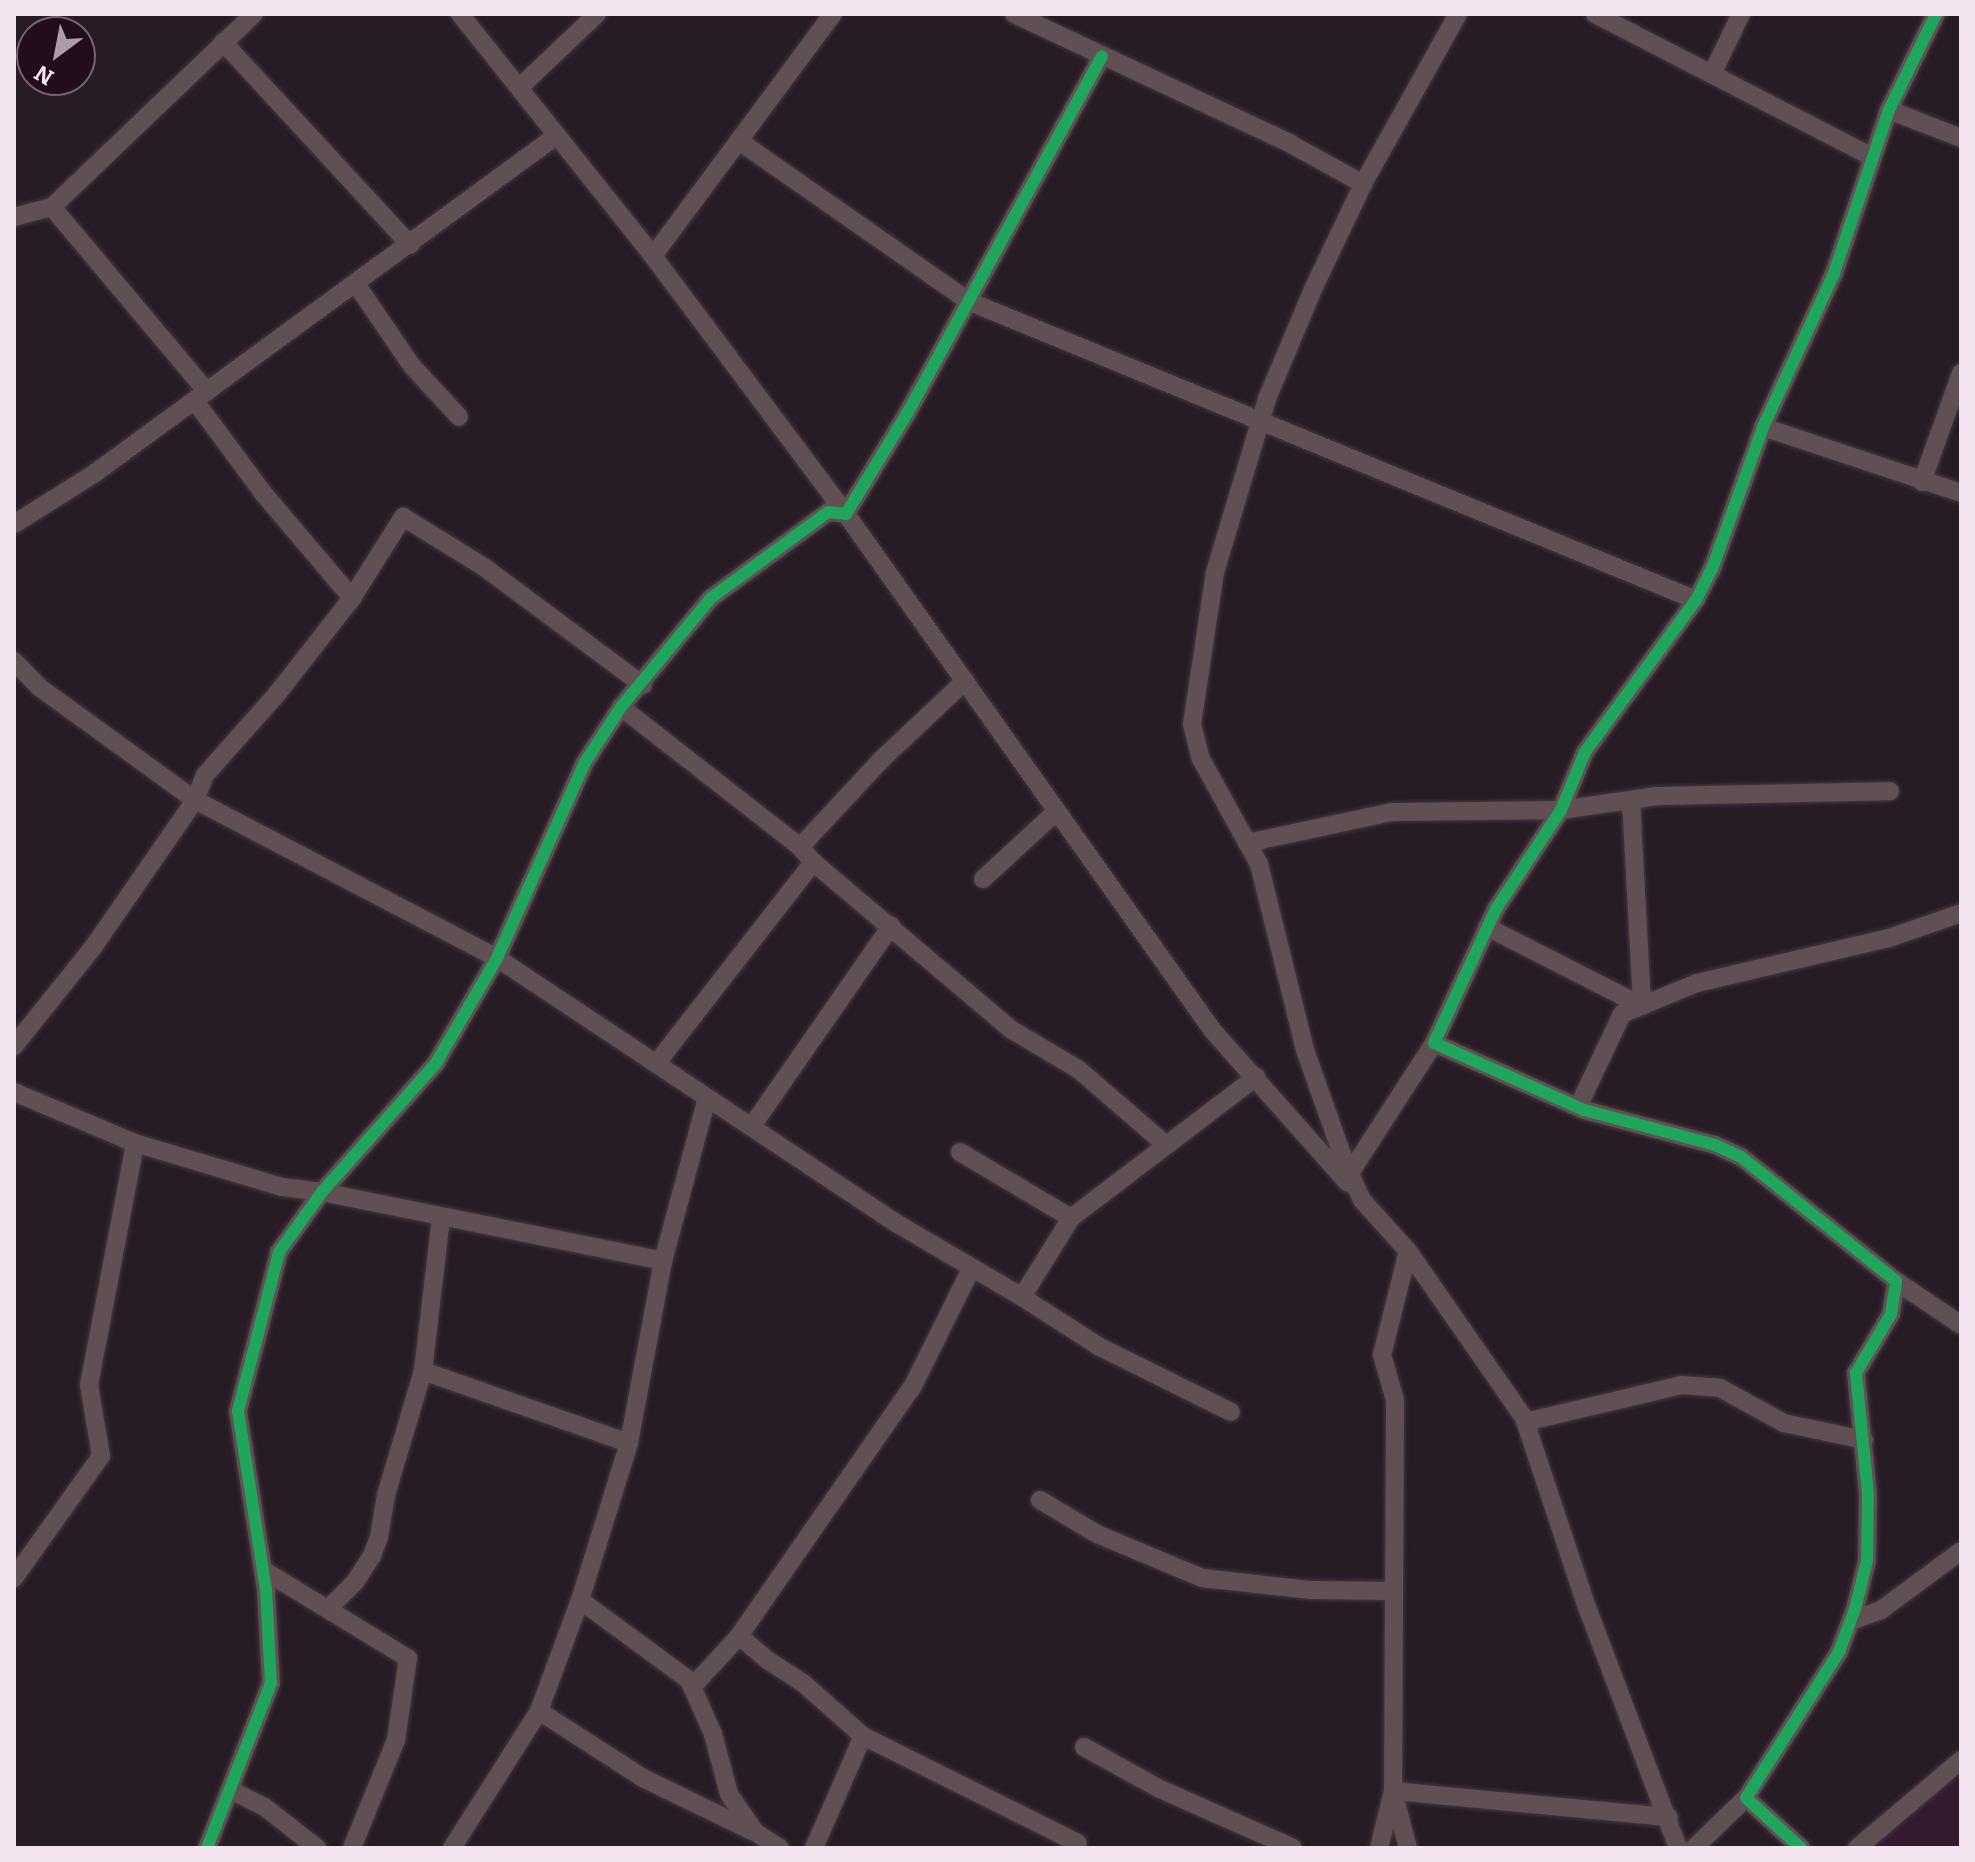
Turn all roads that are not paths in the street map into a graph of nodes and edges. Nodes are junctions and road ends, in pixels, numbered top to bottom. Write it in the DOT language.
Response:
graph roads {
  1 [pos="254,14"];
  2 [pos="460,14"];
  3 [pos="597,14"];
  4 [pos="833,14"];
  5 [pos="1014,14"];
  6 [pos="1458,14"];
  7 [pos="1595,14"];
  8 [pos="1741,14"];
  9 [pos="1936,14"];
  10 [pos="223,42"];
  11 [pos="1102,56"];
  12 [pos="1712,74"];
  13 [pos="520,87"];
  14 [pos="1889,110"];
  15 [pos="556,136"];
  16 [pos="1961,138"];
  17 [pos="739,141"];
  18 [pos="1872,157"];
  19 [pos="1363,184"];
  20 [pos="52,207"];
  21 [pos="14,217"];
  22 [pos="410,245"];
  23 [pos="653,256"];
  24 [pos="356,284"];
  25 [pos="968,301"];
  26 [pos="1961,373"];
  27 [pos="201,397"];
  28 [pos="459,417"];
  29 [pos="1262,420"];
  30 [pos="1763,427"];
  31 [pos="1922,482"];
  32 [pos="1961,493"];
  33 [pos="846,514"];
  34 [pos="14,524"];
  35 [pos="352,598"];
  36 [pos="1696,600"];
  37 [pos="14,661"];
  38 [pos="965,681"];
  39 [pos="643,685"];
  40 [pos="621,707"];
  41 [pos="1890,791"];
  42 [pos="195,800"];
  43 [pos="1631,800"];
  44 [pos="1561,810"];
  45 [pos="1057,811"];
  46 [pos="1247,843"];
  47 [pos="800,847"];
  48 [pos="813,862"];
  49 [pos="983,879"];
  50 [pos="1961,913"];
  51 [pos="891,926"];
  52 [pos="1487,927"];
  53 [pos="497,958"];
  54 [pos="1642,1006"];
  55 [pos="1434,1043"];
  56 [pos="14,1046"];
  57 [pos="656,1064"];
  58 [pos="1256,1077"];
  59 [pos="14,1092"];
  60 [pos="707,1098"];
  61 [pos="1579,1105"];
  62 [pos="752,1126"];
  63 [pos="135,1143"];
  64 [pos="1165,1144"];
  65 [pos="960,1152"];
  66 [pos="1350,1173"];
  67 [pos="322,1192"];
  68 [pos="1362,1200"];
  69 [pos="441,1218"];
  70 [pos="1071,1218"];
  71 [pos="1408,1251"];
  72 [pos="663,1261"];
  73 [pos="971,1269"];
  74 [pos="1896,1281"];
  75 [pos="1022,1297"];
  76 [pos="1961,1325"];
  77 [pos="423,1371"];
  78 [pos="1231,1412"];
  79 [pos="1525,1422"];
  80 [pos="1864,1440"];
  81 [pos="629,1443"];
  82 [pos="1040,1500"];
  83 [pos="1961,1551"];
  84 [pos="263,1570"];
  85 [pos="14,1578"];
  86 [pos="1394,1591"];
  87 [pos="580,1600"];
  88 [pos="328,1609"];
  89 [pos="1851,1621"];
  90 [pos="739,1636"];
  91 [pos="692,1687"];
  92 [pos="539,1711"];
  93 [pos="863,1736"];
  94 [pos="1084,1747"];
  95 [pos="1961,1760"];
  96 [pos="231,1790"];
  97 [pos="1393,1791"];
  98 [pos="1746,1798"];
  99 [pos="1669,1817"];
  100 [pos="755,1832"];
  101 [pos="1078,1843"];
  102 [pos="207,1848"];
  103 [pos="317,1848"];
  104 [pos="352,1848"];
  105 [pos="452,1848"];
  106 [pos="780,1848"];
  107 [pos="814,1848"];
  108 [pos="1293,1848"];
  109 [pos="1379,1848"];
  110 [pos="1408,1848"];
  111 [pos="1678,1848"];
  112 [pos="1694,1848"];
  113 [pos="1801,1848"];
  114 [pos="1857,1848"];
  1 -- 10 [label="street"];
  2 -- 13 [label="street"];
  3 -- 13 [label="street"];
  4 -- 17 [label="street"];
  5 -- 11 [label="street"];
  6 -- 19 [label="street"];
  7 -- 12 [label="street"];
  8 -- 12 [label="street"];
  9 -- 14 [label="street"];
  10 -- 20 [label="street"];
  10 -- 22 [label="street"];
  11 -- 19 [label="street"];
  11 -- 25 [label="street"];
  12 -- 18 [label="street"];
  13 -- 15 [label="street"];
  14 -- 16 [label="street"];
  14 -- 18 [label="street"];
  15 -- 22 [label="street"];
  15 -- 23 [label="street"];
  17 -- 23 [label="street"];
  17 -- 25 [label="street"];
  18 -- 30 [label="street"];
  19 -- 29 [label="street"];
  20 -- 21 [label="street"];
  20 -- 27 [label="street"];
  22 -- 24 [label="street"];
  23 -- 33 [label="street"];
  24 -- 27 [label="street"];
  24 -- 28 [label="street"];
  25 -- 29 [label="street"];
  25 -- 33 [label="street"];
  26 -- 31 [label="street"];
  27 -- 34 [label="street"];
  27 -- 35 [label="street"];
  29 -- 36 [label="street"];
  29 -- 46 [label="street"];
  30 -- 31 [label="street"];
  30 -- 36 [label="street"];
  31 -- 32 [label="street"];
  33 -- 38 [label="street"];
  33 -- 39 [label="street"];
  35 -- 39 [label="street"];
  35 -- 42 [label="street"];
  36 -- 44 [label="street"];
  37 -- 42 [label="street"];
  38 -- 45 [label="street"];
  38 -- 47 [label="street"];
  39 -- 40 [label="street"];
  40 -- 47 [label="street"];
  40 -- 53 [label="street"];
  41 -- 43 [label="street"];
  42 -- 53 [label="street"];
  42 -- 56 [label="street"];
  43 -- 44 [label="street"];
  43 -- 54 [label="street"];
  44 -- 46 [label="street"];
  44 -- 52 [label="street"];
  45 -- 49 [label="street"];
  45 -- 58 [label="street"];
  46 -- 66 [label="street"];
  47 -- 48 [label="street"];
  48 -- 51 [label="street"];
  48 -- 57 [label="street"];
  50 -- 54 [label="street"];
  51 -- 62 [label="street"];
  51 -- 64 [label="street"];
  52 -- 54 [label="street"];
  52 -- 55 [label="street"];
  53 -- 57 [label="street"];
  53 -- 67 [label="street"];
  54 -- 61 [label="street"];
  55 -- 61 [label="street"];
  55 -- 66 [label="street"];
  57 -- 60 [label="street"];
  58 -- 64 [label="street"];
  58 -- 68 [label="street"];
  59 -- 63 [label="street"];
  60 -- 62 [label="street"];
  60 -- 72 [label="street"];
  61 -- 74 [label="street"];
  62 -- 73 [label="street"];
  63 -- 67 [label="street"];
  63 -- 85 [label="street"];
  64 -- 70 [label="street"];
  65 -- 70 [label="street"];
  66 -- 68 [label="street"];
  67 -- 69 [label="street"];
  67 -- 84 [label="street"];
  68 -- 71 [label="street"];
  69 -- 72 [label="street"];
  69 -- 77 [label="street"];
  70 -- 75 [label="street"];
  71 -- 79 [label="street"];
  71 -- 86 [label="street"];
  72 -- 81 [label="street"];
  73 -- 75 [label="street"];
  73 -- 90 [label="street"];
  74 -- 76 [label="street"];
  74 -- 80 [label="street"];
  75 -- 78 [label="street"];
  77 -- 81 [label="street"];
  77 -- 88 [label="street"];
  79 -- 80 [label="street"];
  79 -- 99 [label="street"];
  80 -- 89 [label="street"];
  81 -- 87 [label="street"];
  82 -- 86 [label="street"];
  83 -- 89 [label="street"];
  84 -- 88 [label="street"];
  84 -- 96 [label="street"];
  86 -- 97 [label="street"];
  87 -- 91 [label="street"];
  87 -- 92 [label="street"];
  88 -- 104 [label="street"];
  89 -- 98 [label="street"];
  90 -- 91 [label="street"];
  90 -- 93 [label="street"];
  91 -- 100 [label="street"];
  92 -- 100 [label="street"];
  92 -- 105 [label="street"];
  93 -- 101 [label="street"];
  93 -- 107 [label="street"];
  94 -- 108 [label="street"];
  95 -- 114 [label="street"];
  96 -- 102 [label="street"];
  96 -- 103 [label="street"];
  97 -- 99 [label="street"];
  97 -- 109 [label="street"];
  97 -- 110 [label="street"];
  98 -- 112 [label="street"];
  98 -- 113 [label="street"];
  99 -- 111 [label="street"];
  100 -- 106 [label="street"];
}
